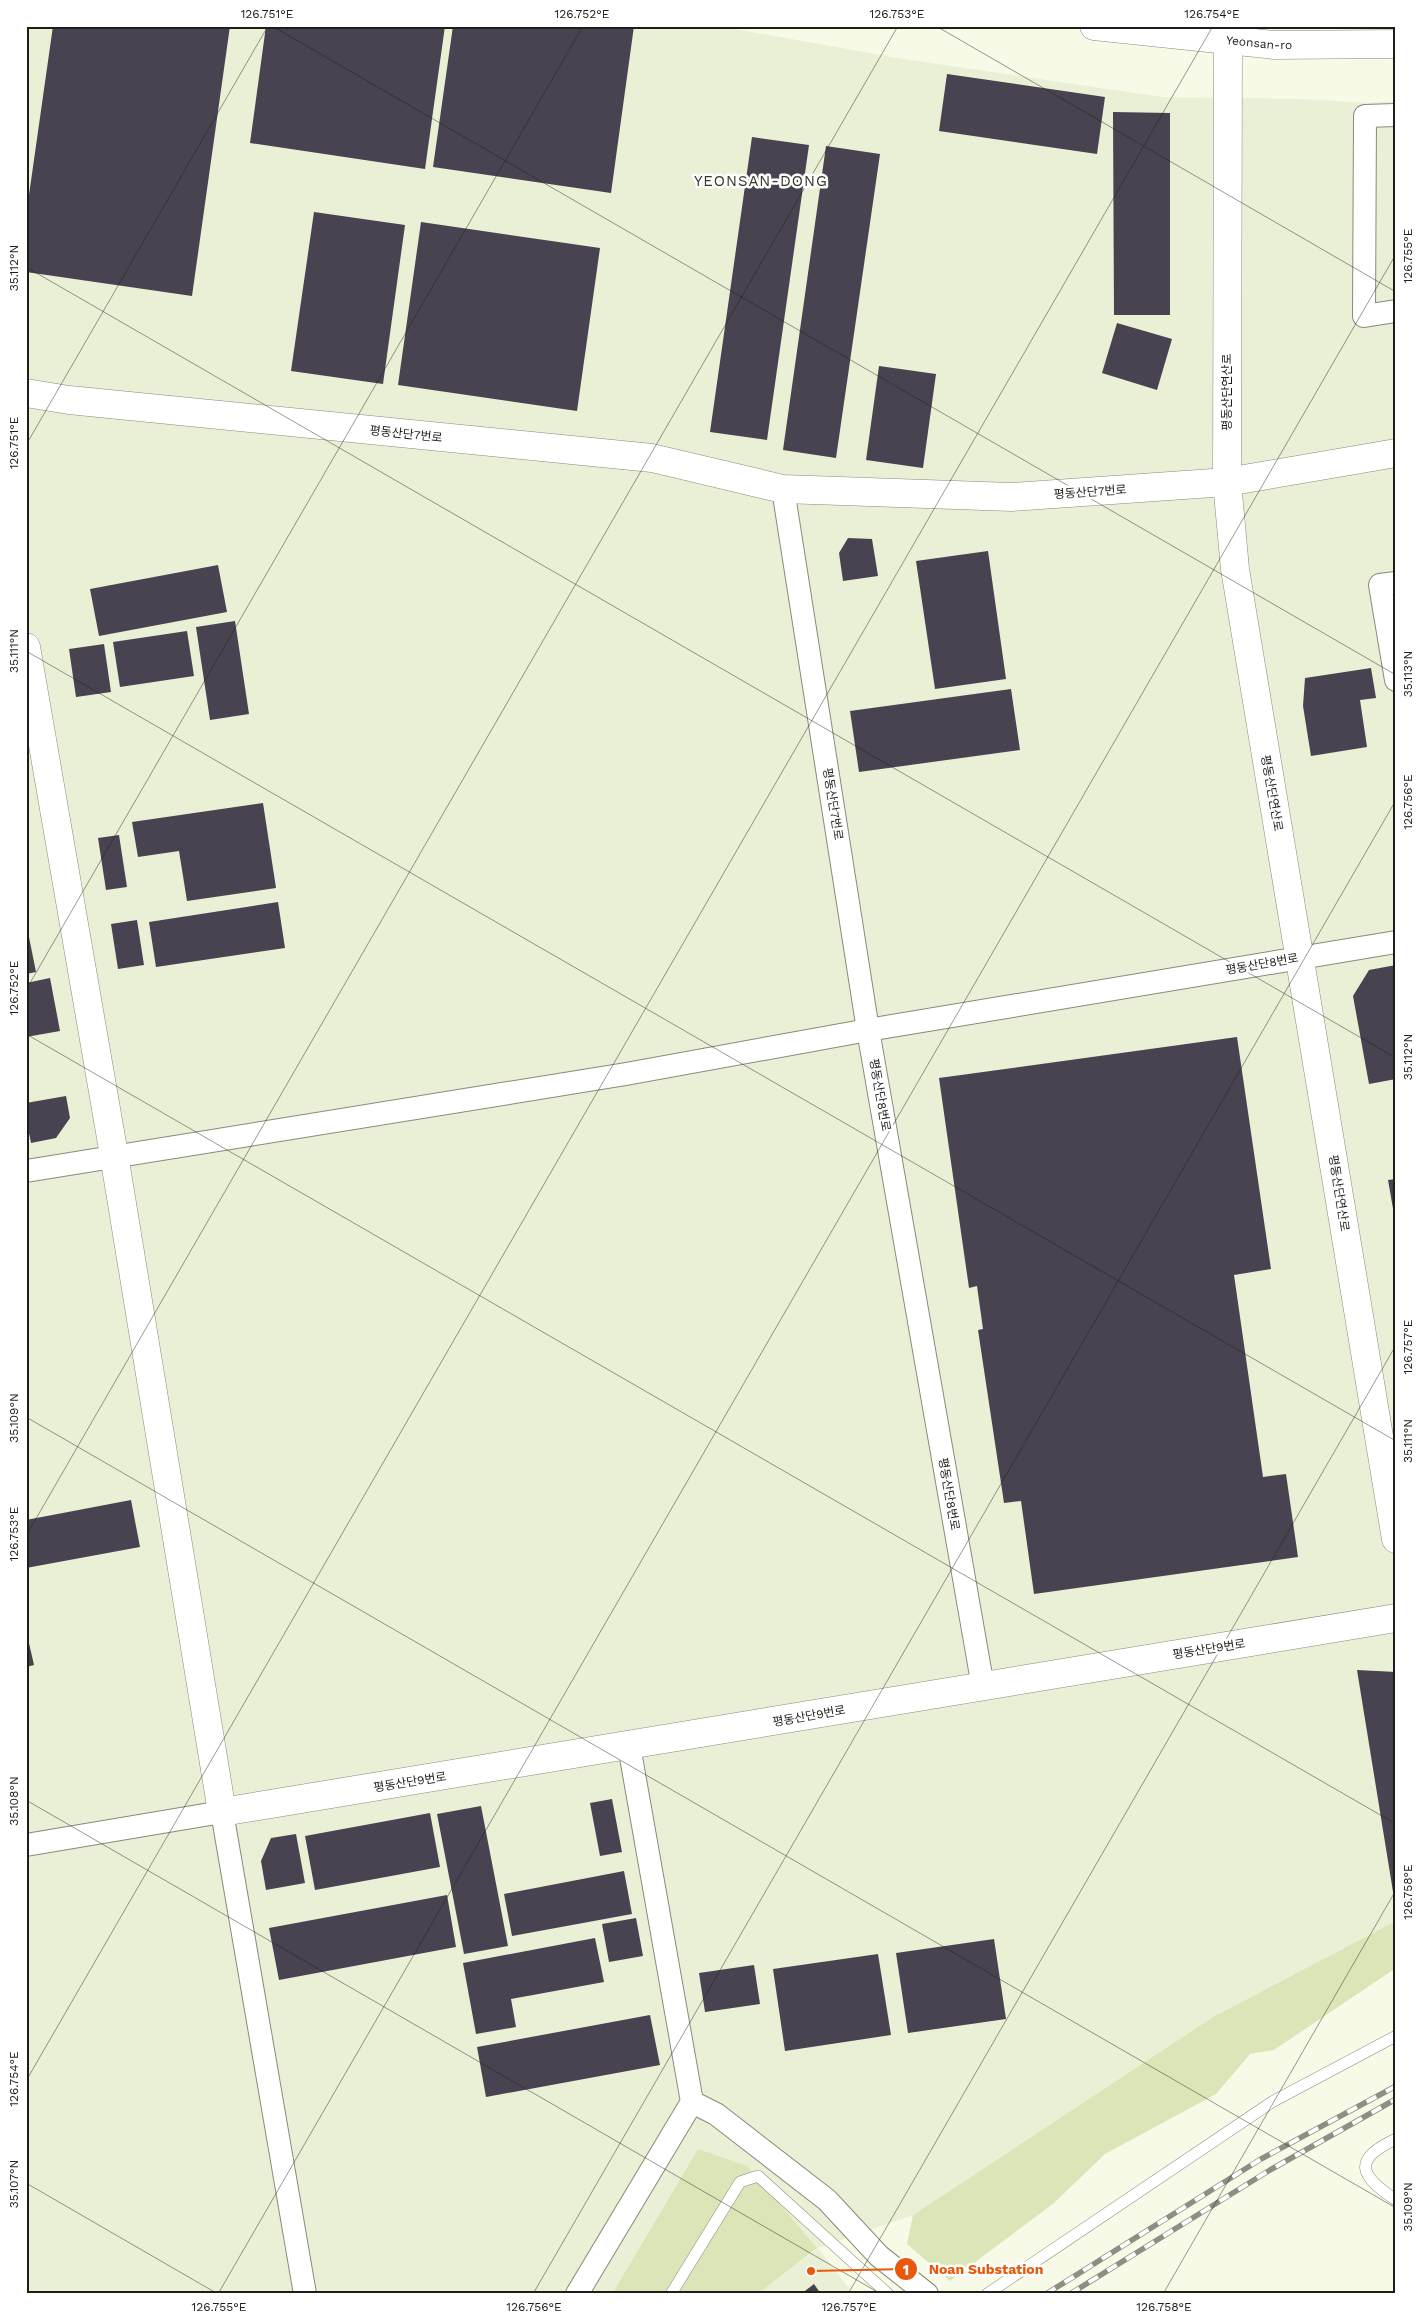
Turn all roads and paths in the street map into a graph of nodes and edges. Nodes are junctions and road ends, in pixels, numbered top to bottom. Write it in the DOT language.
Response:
graph roads {
  1 [pos="1094,26"];
  2 [pos="1354,26"];
  3 [pos="1214,35"];
  4 [pos="1395,44"];
  5 [pos="1396,115"];
  6 [pos="1396,311"];
  7 [pos="26,393"];
  8 [pos="1396,453"];
  9 [pos="1227,482"];
  10 [pos="783,489"];
  11 [pos="1396,582"];
  12 [pos="26,647"];
  13 [pos="1396,680"];
  14 [pos="1396,942"];
  15 [pos="1300,958"];
  16 [pos="868,1030"];
  17 [pos="114,1155"];
  18 [pos="26,1171"];
  19 [pos="1396,1539"];
  20 [pos="1396,1618"];
  21 [pos="983,1687"];
  22 [pos="628,1746"];
  23 [pos="222,1812"];
  24 [pos="26,1845"];
  25 [pos="1396,2036"];
  26 [pos="692,2102"];
  27 [pos="1396,2139"];
  28 [pos="1396,2200"];
  29 [pos="305,2294"];
  30 [pos="577,2294"];
  31 [pos="671,2294"];
  32 [pos="888,2294"];
  33 [pos="927,2294"];
  34 [pos="987,2294"];
  1 -- 3 [label="street, Yeonsan-ro"];
  2 -- 4 [label="street"];
  3 -- 4 [label="street, Yeonsan-ro"];
  3 -- 9 [label="street, 평동산단연산로"];
  5 -- 6 [label="street"];
  7 -- 10 [label="street, 평동산단7번로"];
  8 -- 9 [label="street, 평동산단7번로"];
  9 -- 10 [label="street, 평동산단7번로"];
  9 -- 15 [label="street, 평동산단연산로"];
  10 -- 16 [label="street, 평동산단7번로"];
  11 -- 13 [label="street"];
  12 -- 17 [label="street"];
  14 -- 15 [label="street, 평동산단8번로"];
  15 -- 16 [label="street, 평동산단8번로"];
  15 -- 19 [label="street, 평동산단연산로"];
  16 -- 17 [label="street"];
  16 -- 21 [label="street, 평동산단8번로"];
  17 -- 18 [label="street"];
  17 -- 23 [label="street"];
  20 -- 21 [label="street, 평동산단9번로"];
  21 -- 22 [label="street, 평동산단9번로"];
  22 -- 23 [label="street, 평동산단9번로"];
  22 -- 26 [label="street"];
  23 -- 24 [label="street"];
  23 -- 29 [label="street"];
  25 -- 34 [label="lane"];
  26 -- 30 [label="street"];
  26 -- 33 [label="street"];
  27 -- 28 [label="lane"];
  31 -- 32 [label="lane"];
}
